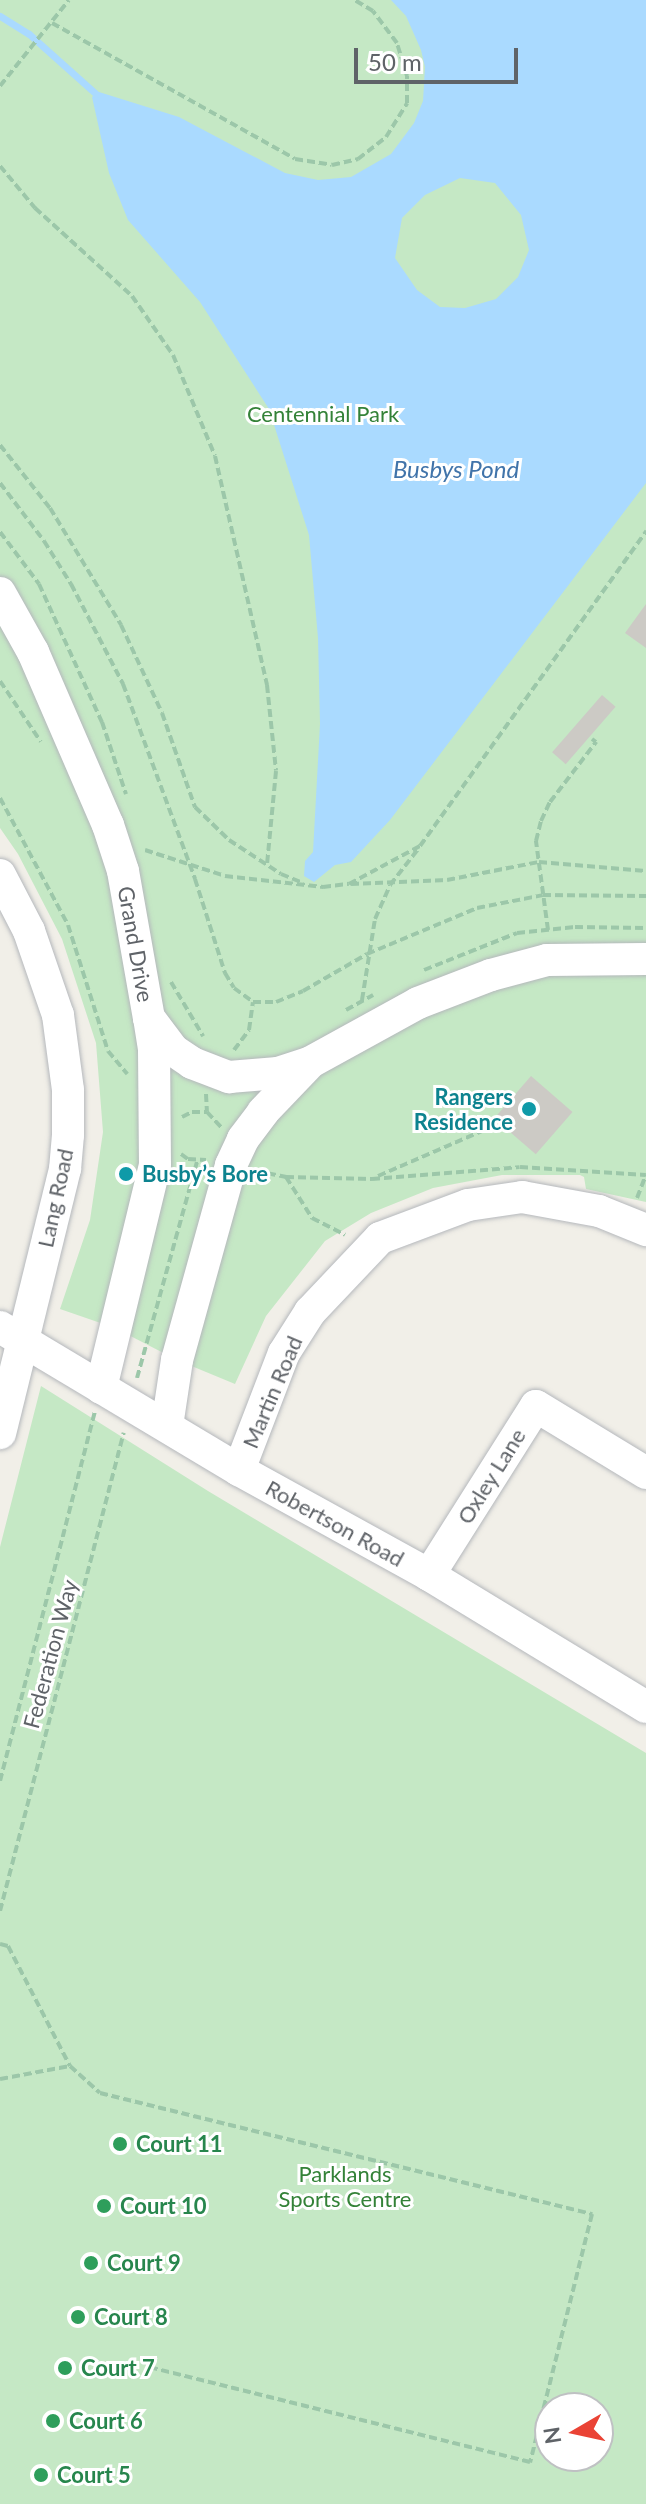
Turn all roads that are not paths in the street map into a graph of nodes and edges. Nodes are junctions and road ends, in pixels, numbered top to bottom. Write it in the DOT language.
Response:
graph roads {
  1 [pos="0,593"];
  2 [pos="0,875"];
  3 [pos="646,959"];
  4 [pos="149,1018"];
  5 [pos="309,1063"];
  6 [pos="646,1230"];
  7 [pos="11,1334"];
  8 [pos="101,1388"];
  9 [pos="167,1426"];
  10 [pos="0,1433"];
  11 [pos="239,1470"];
  12 [pos="646,1473"];
  13 [pos="429,1575"];
  14 [pos="646,1707"];
  1 -- 4 [label="street, Grand Drive"];
  2 -- 7 [label="street, Lang Road"];
  3 -- 5 [label="street, Grand Drive"];
  4 -- 5 [label="street, Grand Drive"];
  4 -- 8 [label="street"];
  5 -- 9 [label="street"];
  6 -- 11 [label="street, Martin Road"];
  7 -- 8 [label="street, Robertson Road"];
  7 -- 10 [label="street, Lang Road"];
  8 -- 9 [label="street, Robertson Road"];
  9 -- 11 [label="street, Robertson Road"];
  11 -- 13 [label="street, Robertson Road"];
  12 -- 13 [label="street, Oxley Lane"];
  13 -- 14 [label="street, Robertson Road"];
}
